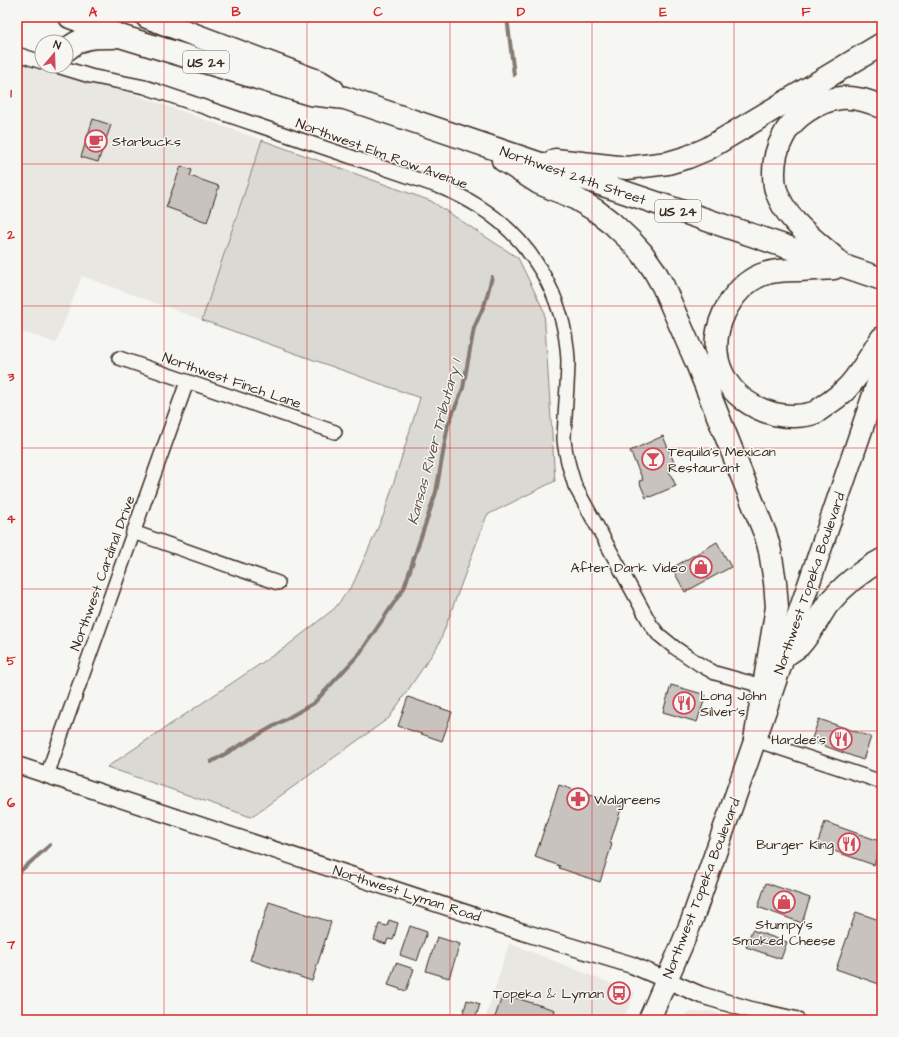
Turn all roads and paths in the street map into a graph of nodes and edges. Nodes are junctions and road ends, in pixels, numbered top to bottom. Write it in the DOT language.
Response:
graph roads {
  1 [pos="70,17"];
  2 [pos="146,17"];
  3 [pos="123,36"];
  4 [pos="74,44"];
  5 [pos="882,44"];
  6 [pos="17,54"];
  7 [pos="34,59"];
  8 [pos="74,71"];
  9 [pos="345,98"];
  10 [pos="882,107"];
  11 [pos="477,143"];
  12 [pos="510,154"];
  13 [pos="846,267"];
  14 [pos="882,280"];
  15 [pos="882,338"];
  16 [pos="119,358"];
  17 [pos="882,370"];
  18 [pos="187,382"];
  19 [pos="335,432"];
  20 [pos="133,532"];
  21 [pos="882,560"];
  22 [pos="278,583"];
  23 [pos="784,657"];
  24 [pos="768,688"];
  25 [pos="754,740"];
  26 [pos="17,765"];
  27 [pos="47,775"];
  28 [pos="882,782"];
  29 [pos="667,980"];
  30 [pos="649,1020"];
  31 [pos="796,1020"];
  1 -- 3 [label="highway, Northwest 24th Street / US 24"];
  2 -- 9 [label="highway, Northwest 24th Street / US 24"];
  3 -- 4 [label="highway"];
  3 -- 9 [label="highway, Northwest 24th Street / US 24"];
  5 -- 12 [label="highway"];
  6 -- 7 [label="street"];
  8 -- 24 [label="street, Northwest Elm Row Avenue"];
  9 -- 11 [label="highway, Northwest 24th Street / US 24"];
  10 -- 13 [label="highway"];
  11 -- 12 [label="highway, Northwest 24th Street / US 24"];
  11 -- 24 [label="highway"];
  12 -- 13 [label="highway, Northwest 24th Street / US 24"];
  13 -- 14 [label="highway, US 24"];
  13 -- 15 [label="highway"];
  16 -- 18 [label="street, Northwest Finch Lane"];
  17 -- 23 [label="main road, Northwest Topeka Boulevard"];
  18 -- 19 [label="street, Northwest Finch Lane"];
  18 -- 20 [label="street, Northwest Cardinal Drive"];
  20 -- 22 [label="street"];
  20 -- 27 [label="street, Northwest Cardinal Drive"];
  21 -- 23 [label="highway"];
  23 -- 24 [label="main road, Northwest Topeka Boulevard"];
  24 -- 25 [label="highway"];
  25 -- 28 [label="street"];
  25 -- 29 [label="main road, Northwest Topeka Boulevard"];
  26 -- 27 [label="street, Northwest Lyman Road"];
  27 -- 29 [label="street, Northwest Lyman Road"];
  29 -- 30 [label="main road, Northwest Topeka Boulevard"];
  29 -- 31 [label="street, Northwest Lyman Road"];
}
